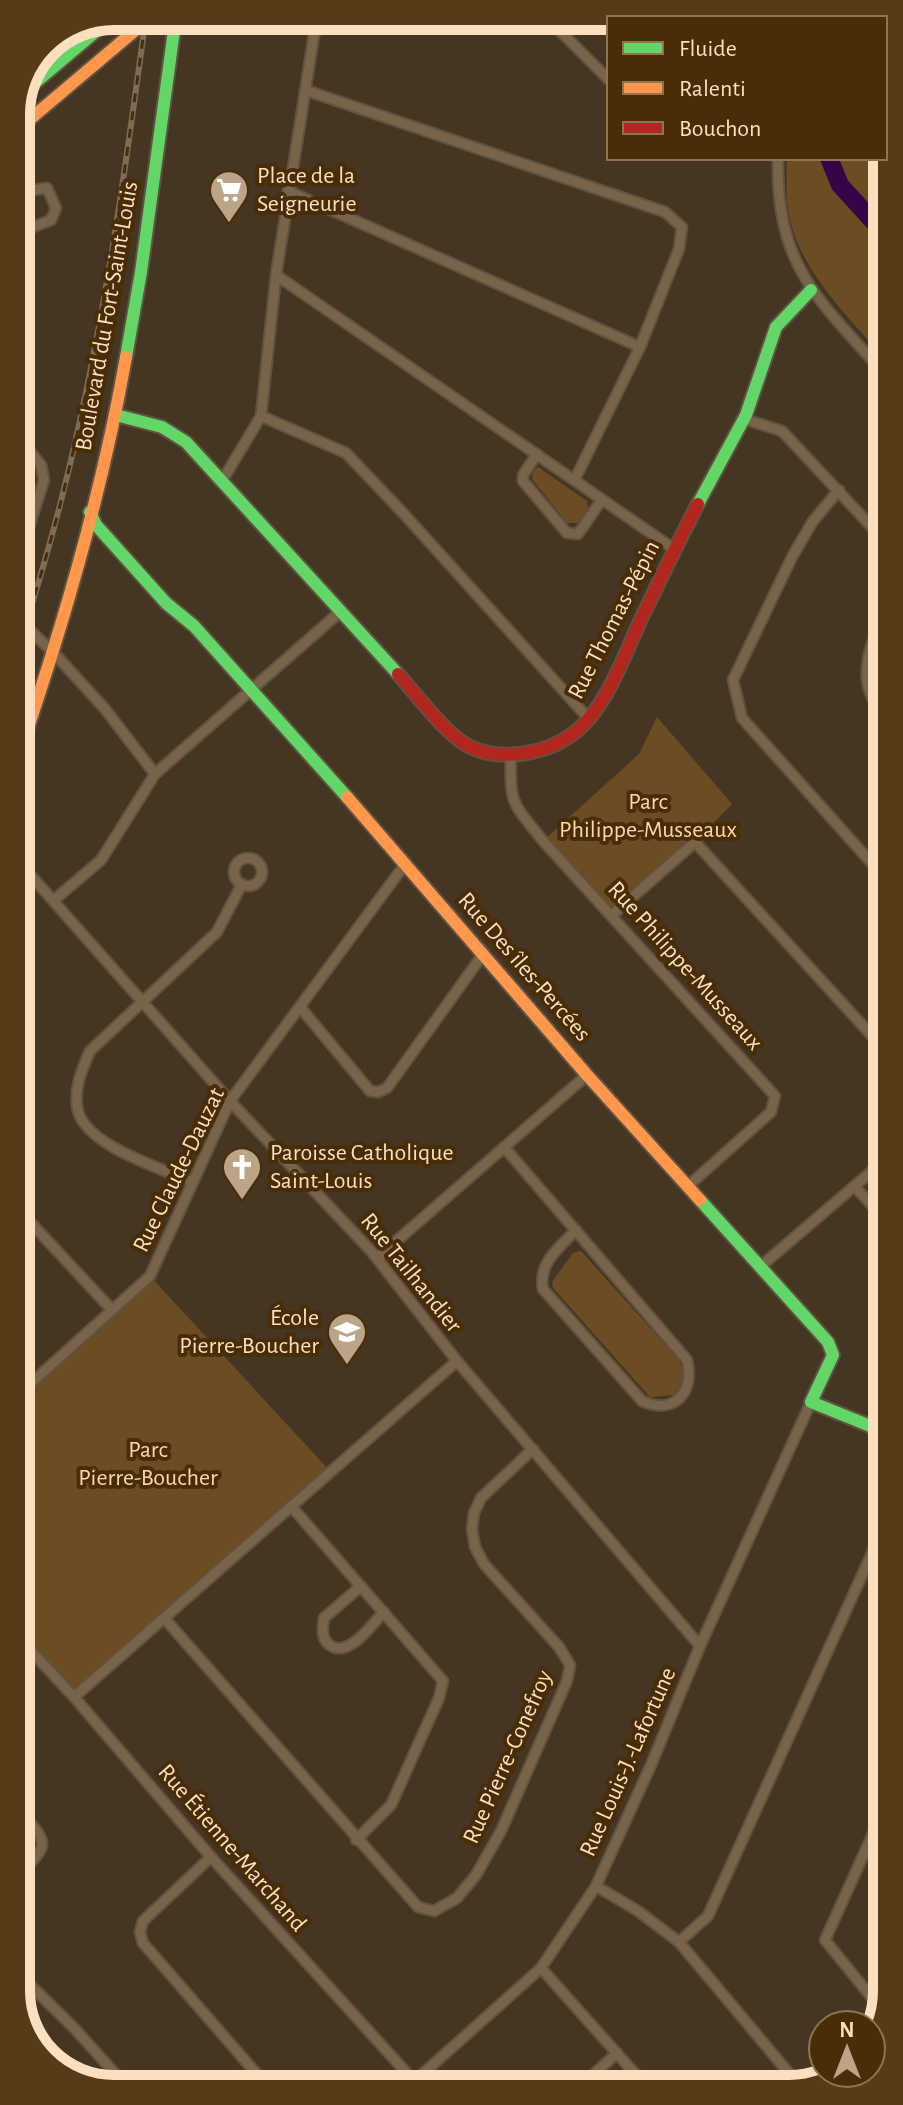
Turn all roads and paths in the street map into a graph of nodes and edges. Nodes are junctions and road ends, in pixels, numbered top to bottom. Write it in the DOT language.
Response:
graph roads {
  1 [pos="135,30"];
  2 [pos="174,30"];
  3 [pos="316,30"];
  4 [pos="559,30"];
  5 [pos="94,33"];
  6 [pos="607,78"];
  7 [pos="37,81"];
  8 [pos="305,90"];
  9 [pos="30,119"];
  10 [pos="778,160"];
  11 [pos="30,190"];
  12 [pos="288,191"];
  13 [pos="30,227"];
  14 [pos="276,275"];
  15 [pos="811,290"];
  16 [pos="640,347"];
  17 [pos="873,361"];
  18 [pos="116,415"];
  19 [pos="261,416"];
  20 [pos="744,419"];
  21 [pos="30,451"];
  22 [pos="537,454"];
  23 [pos="575,479"];
  24 [pos="222,481"];
  25 [pos="839,490"];
  26 [pos="601,501"];
  27 [pos="90,512"];
  28 [pos="30,524"];
  29 [pos="873,528"];
  30 [pos="674,549"];
  31 [pos="341,611"];
  32 [pos="30,630"];
  33 [pos="873,639"];
  34 [pos="54,653"];
  35 [pos="250,692"];
  36 [pos="873,702"];
  37 [pos="588,718"];
  38 [pos="30,722"];
  39 [pos="511,755"];
  40 [pos="155,774"];
  41 [pos="406,863"];
  42 [pos="873,865"];
  43 [pos="30,874"];
  44 [pos="242,884"];
  45 [pos="54,900"];
  46 [pos="612,915"];
  47 [pos="484,953"];
  48 [pos="144,1002"];
  49 [pos="300,1007"];
  50 [pos="873,1037"];
  51 [pos="587,1075"];
  52 [pos="230,1101"];
  53 [pos="504,1147"];
  54 [pos="873,1171"];
  55 [pos="192,1182"];
  56 [pos="688,1186"];
  57 [pos="855,1187"];
  58 [pos="873,1206"];
  59 [pos="30,1222"];
  60 [pos="576,1230"];
  61 [pos="377,1258"];
  62 [pos="761,1266"];
  63 [pos="112,1310"];
  64 [pos="457,1361"];
  65 [pos="31,1381"];
  66 [pos="811,1402"];
  67 [pos="873,1427"];
  68 [pos="533,1449"];
  69 [pos="291,1506"];
  70 [pos="873,1550"];
  71 [pos="361,1586"];
  72 [pos="384,1612"];
  73 [pos="165,1619"];
  74 [pos="700,1646"];
  75 [pos="30,1650"];
  76 [pos="74,1697"];
  77 [pos="30,1822"];
  78 [pos="873,1834"];
  79 [pos="356,1840"];
  80 [pos="211,1857"];
  81 [pos="30,1863"];
  82 [pos="596,1886"];
  83 [pos="679,1942"];
  84 [pos="541,1968"];
  85 [pos="30,1985"];
  86 [pos="872,1998"];
  87 [pos="617,2053"];
  88 [pos="255,2072"];
  89 [pos="116,2075"];
  90 [pos="252,2075"];
  91 [pos="258,2075"];
  92 [pos="403,2075"];
  93 [pos="421,2075"];
  94 [pos="593,2075"];
  95 [pos="636,2075"];
  96 [pos="790,2075"];
  1 -- 9 [label="main road"];
  2 -- 18 [label="main road, Boulevard du Fort-Saint-Louis"];
  3 -- 8 [label="street"];
  4 -- 6 [label="street"];
  5 -- 7 [label="main road"];
  8 -- 12 [label="street"];
  8 -- 16 [label="street"];
  10 -- 15 [label="street"];
  11 -- 13 [label="street"];
  12 -- 14 [label="street"];
  12 -- 16 [label="street"];
  14 -- 19 [label="street"];
  14 -- 22 [label="street"];
  15 -- 17 [label="street"];
  15 -- 20 [label="main road, Rue Thomas-Pépin"];
  16 -- 23 [label="street"];
  18 -- 24 [label="main road, Rue Thomas-Pépin"];
  18 -- 27 [label="main road, Boulevard du Fort-Saint-Louis"];
  19 -- 24 [label="street"];
  19 -- 37 [label="street"];
  20 -- 25 [label="street"];
  20 -- 30 [label="main road, Rue Thomas-Pépin"];
  21 -- 28 [label="street"];
  22 -- 23 [label="street"];
  22 -- 26 [label="street"];
  23 -- 26 [label="street"];
  24 -- 31 [label="main road, Rue Thomas-Pépin"];
  25 -- 29 [label="street"];
  25 -- 42 [label="street"];
  26 -- 30 [label="street"];
  27 -- 34 [label="main road, Boulevard du Fort-Saint-Louis"];
  27 -- 35 [label="main road, Rue Des îles-Percées"];
  30 -- 37 [label="main road, Rue Thomas-Pépin"];
  31 -- 35 [label="street"];
  31 -- 39 [label="main road, Rue Thomas-Pépin"];
  32 -- 34 [label="street"];
  33 -- 36 [label="street"];
  34 -- 38 [label="main road, Boulevard du Fort-Saint-Louis"];
  34 -- 40 [label="street"];
  35 -- 40 [label="street"];
  35 -- 41 [label="main road, Rue Des îles-Percées"];
  37 -- 39 [label="main road, Rue Thomas-Pépin"];
  39 -- 46 [label="street, Rue Philippe-Musseaux"];
  40 -- 45 [label="street"];
  41 -- 47 [label="main road, Rue Des îles-Percées"];
  41 -- 49 [label="street, Rue Claude-Dauzat"];
  43 -- 45 [label="street, Rue Tailhandier"];
  44 -- 48 [label="street"];
  45 -- 48 [label="street, Rue Tailhandier"];
  46 -- 50 [label="street"];
  46 -- 56 [label="street, Rue Philippe-Musseaux"];
  47 -- 49 [label="street"];
  47 -- 51 [label="main road, Rue Des îles-Percées"];
  48 -- 52 [label="street, Rue Tailhandier"];
  48 -- 55 [label="street"];
  49 -- 52 [label="street, Rue Claude-Dauzat"];
  51 -- 53 [label="street"];
  51 -- 56 [label="main road, Rue Des îles-Percées"];
  52 -- 55 [label="street, Rue Claude-Dauzat"];
  52 -- 61 [label="street, Rue Tailhandier"];
  53 -- 60 [label="street"];
  53 -- 61 [label="street"];
  54 -- 57 [label="street"];
  55 -- 63 [label="street, Rue Claude-Dauzat"];
  56 -- 62 [label="main road, Rue Des îles-Percées"];
  57 -- 58 [label="street"];
  57 -- 62 [label="street"];
  59 -- 63 [label="street"];
  60 -- 60 [label="street"];
  61 -- 64 [label="street, Rue Tailhandier"];
  62 -- 66 [label="main road, Rue Des îles-Percées"];
  63 -- 65 [label="street, Rue Claude-Dauzat"];
  64 -- 68 [label="street, Rue Tailhandier"];
  64 -- 69 [label="street"];
  66 -- 67 [label="main road"];
  66 -- 74 [label="street, Rue Louis-J.-Lafortune"];
  68 -- 74 [label="street, Rue Tailhandier"];
  68 -- 79 [label="street, Rue Pierre-Conefroy"];
  69 -- 71 [label="street"];
  69 -- 73 [label="street"];
  70 -- 83 [label="street"];
  71 -- 72 [label="street"];
  71 -- 72 [label="street"];
  72 -- 79 [label="street"];
  73 -- 76 [label="street"];
  73 -- 79 [label="street, Rue Pierre-Conefroy"];
  74 -- 82 [label="street, Rue Louis-J.-Lafortune"];
  75 -- 76 [label="street, Rue Étienne-Marchand"];
  76 -- 80 [label="street, Rue Étienne-Marchand"];
  77 -- 81 [label="street"];
  78 -- 86 [label="street"];
  80 -- 88 [label="street"];
  80 -- 92 [label="street, Rue Étienne-Marchand"];
  82 -- 83 [label="street"];
  82 -- 84 [label="street, Rue Louis-J.-Lafortune"];
  83 -- 96 [label="street"];
  84 -- 87 [label="street"];
  84 -- 93 [label="street, Rue Louis-J.-Lafortune"];
  85 -- 89 [label="street"];
  87 -- 94 [label="street"];
  87 -- 95 [label="street"];
  88 -- 90 [label="street"];
  88 -- 91 [label="street"];
}
